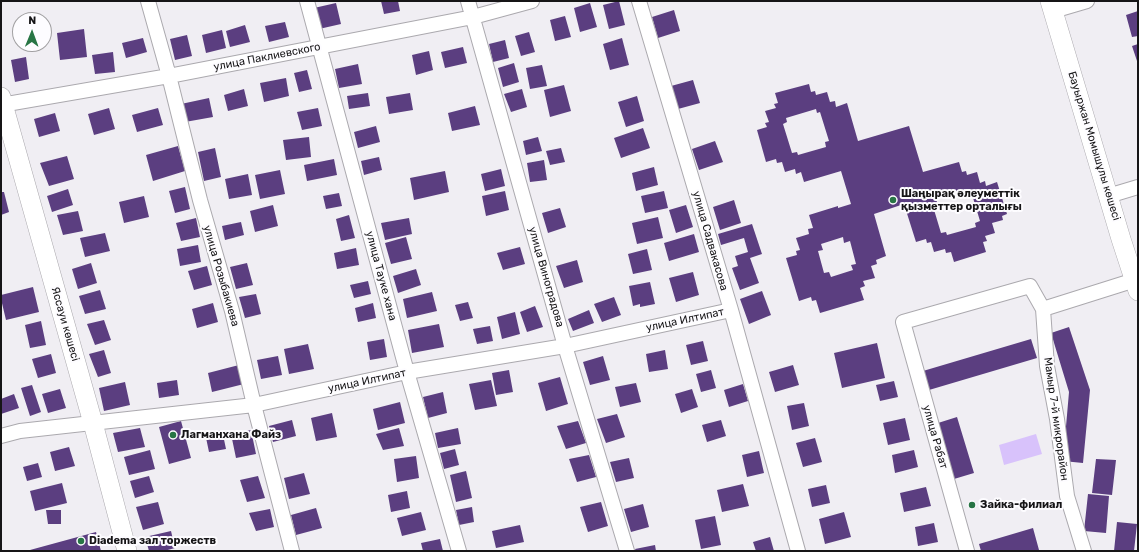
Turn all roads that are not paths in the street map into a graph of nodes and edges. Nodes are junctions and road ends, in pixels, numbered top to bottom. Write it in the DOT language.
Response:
graph roads {
  1 [pos="148,1"];
  2 [pos="307,1"];
  3 [pos="468,1"];
  4 [pos="532,1"];
  5 [pos="639,1"];
  6 [pos="1087,1"];
  7 [pos="1052,6"];
  8 [pos="473,17"];
  9 [pos="319,47"];
  10 [pos="169,76"];
  11 [pos="2,102"];
  12 [pos="1138,187"];
  13 [pos="1108,196"];
  14 [pos="1136,286"];
  15 [pos="1043,309"];
  16 [pos="731,310"];
  17 [pos="565,346"];
  18 [pos="407,372"];
  19 [pos="254,405"];
  20 [pos="93,422"];
  21 [pos="1,436"];
  22 [pos="127,551"];
  23 [pos="292,551"];
  24 [pos="459,551"];
  25 [pos="627,551"];
  26 [pos="798,551"];
  27 [pos="967,551"];
  28 [pos="1084,551"];
  1 -- 10 [label="street, улица Розыбакиева"];
  2 -- 9 [label="street, улица Тауке хана"];
  3 -- 8 [label="street, улица Виноградова"];
  4 -- 8 [label="street, улица Паклиевского"];
  5 -- 16 [label="street, улица Садвакасова"];
  6 -- 7 [label="street"];
  7 -- 13 [label="main road, Бауыржан Момышұлы көшесі"];
  8 -- 9 [label="street, улица Паклиевского"];
  8 -- 17 [label="street, улица Виноградова"];
  9 -- 10 [label="street, улица Паклиевского"];
  9 -- 18 [label="street, улица Тауке хана"];
  10 -- 11 [label="street, улица Паклиевского"];
  10 -- 19 [label="street, улица Розыбакиева"];
  11 -- 20 [label="main road, Яссауи көшесі"];
  12 -- 13 [label="street"];
  13 -- 14 [label="main road, Бауыржан Момышұлы көшесі"];
  14 -- 15 [label="street"];
  15 -- 27 [label="street, улица Рабат"];
  15 -- 28 [label="street, Мамыр 7-й микрорайон"];
  16 -- 17 [label="street, улица Илтипат"];
  16 -- 26 [label="street, улица Садвакасова"];
  17 -- 18 [label="street, улица Илтипат"];
  17 -- 25 [label="street, улица Виноградова"];
  18 -- 19 [label="street, улица Илтипат"];
  18 -- 24 [label="street, улица Тауке хана"];
  19 -- 20 [label="street, улица Илтипат"];
  19 -- 23 [label="street, улица Розыбакиева"];
  20 -- 21 [label="street, улица Илтипат"];
  20 -- 22 [label="main road, Яссауи көшесі"];
}
